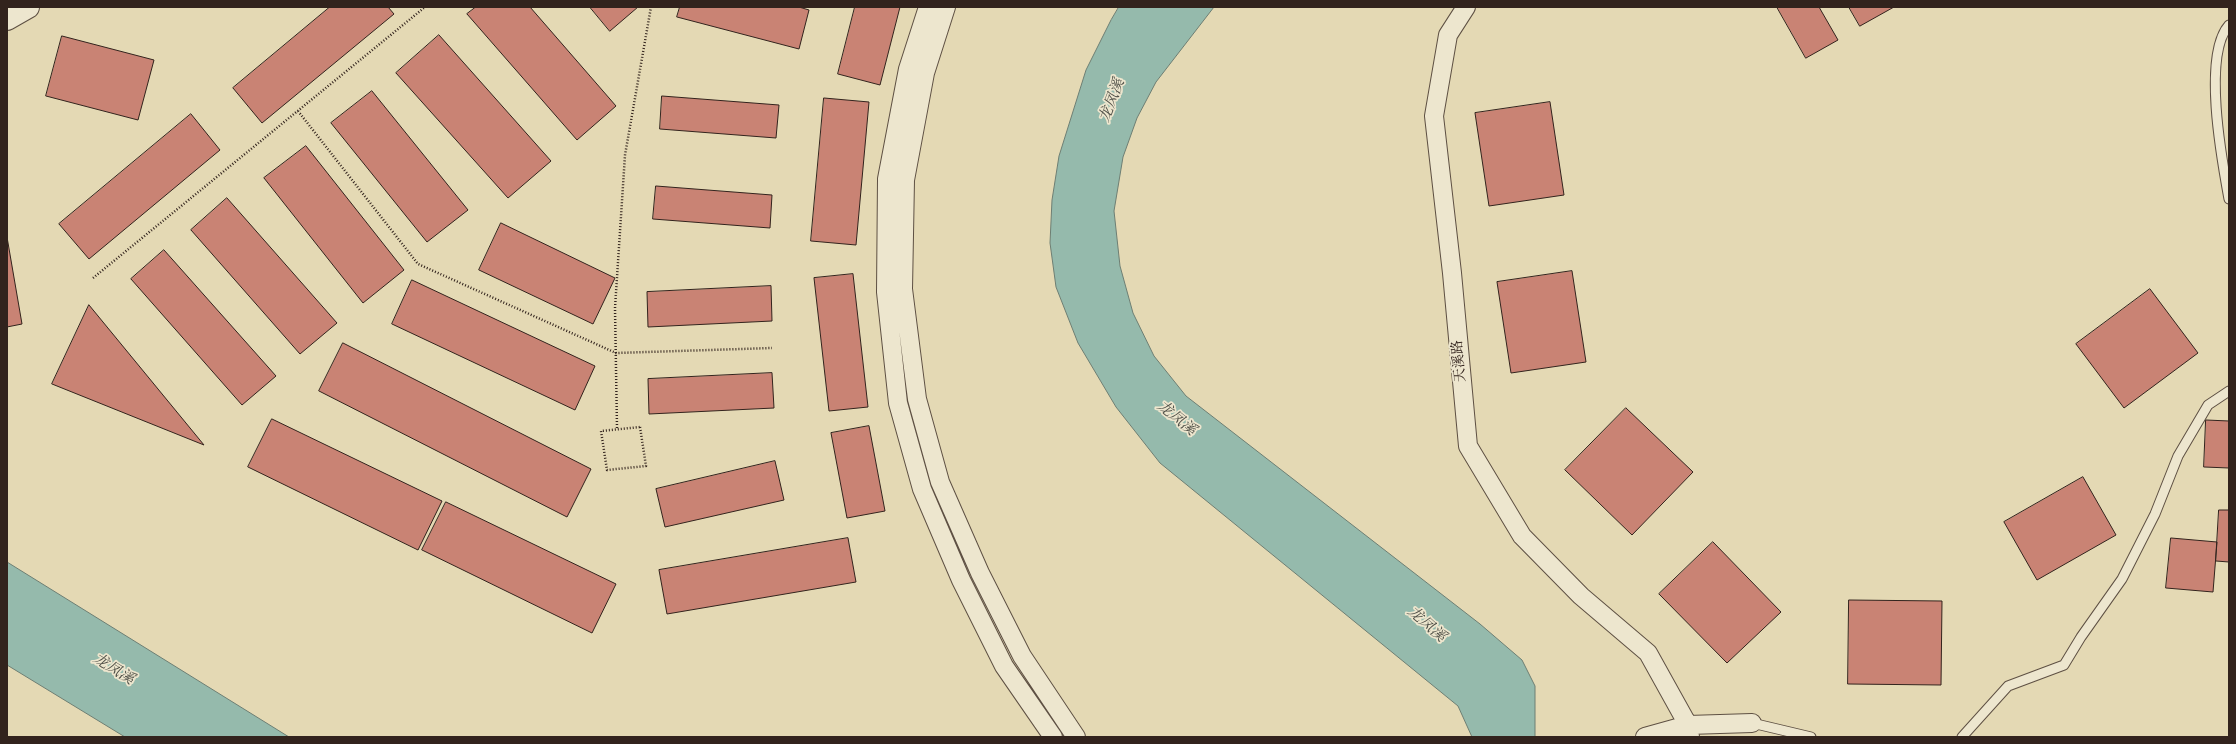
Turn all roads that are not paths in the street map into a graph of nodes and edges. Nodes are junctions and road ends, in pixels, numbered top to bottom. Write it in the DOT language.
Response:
graph roads {
  1 [pos="28,7"];
  2 [pos="928,7"];
  3 [pos="946,7"];
  4 [pos="1466,7"];
  5 [pos="7,19"];
  6 [pos="2229,25"];
  7 [pos="2229,199"];
  8 [pos="2229,391"];
  9 [pos="1752,723"];
  10 [pos="1689,731"];
  11 [pos="1054,737"];
  12 [pos="1076,737"];
  13 [pos="1646,737"];
  14 [pos="1718,737"];
  15 [pos="1811,737"];
  16 [pos="1962,737"];
  1 -- 5 [label="street"];
  2 -- 11 [label="street"];
  3 -- 12 [label="street"];
  4 -- 10 [label="street, 天溪路"];
  6 -- 7 [label="lane"];
  8 -- 16 [label="lane"];
  9 -- 10 [label="street"];
  9 -- 14 [label="street"];
  9 -- 15 [label="lane"];
  10 -- 13 [label="street"];
}
